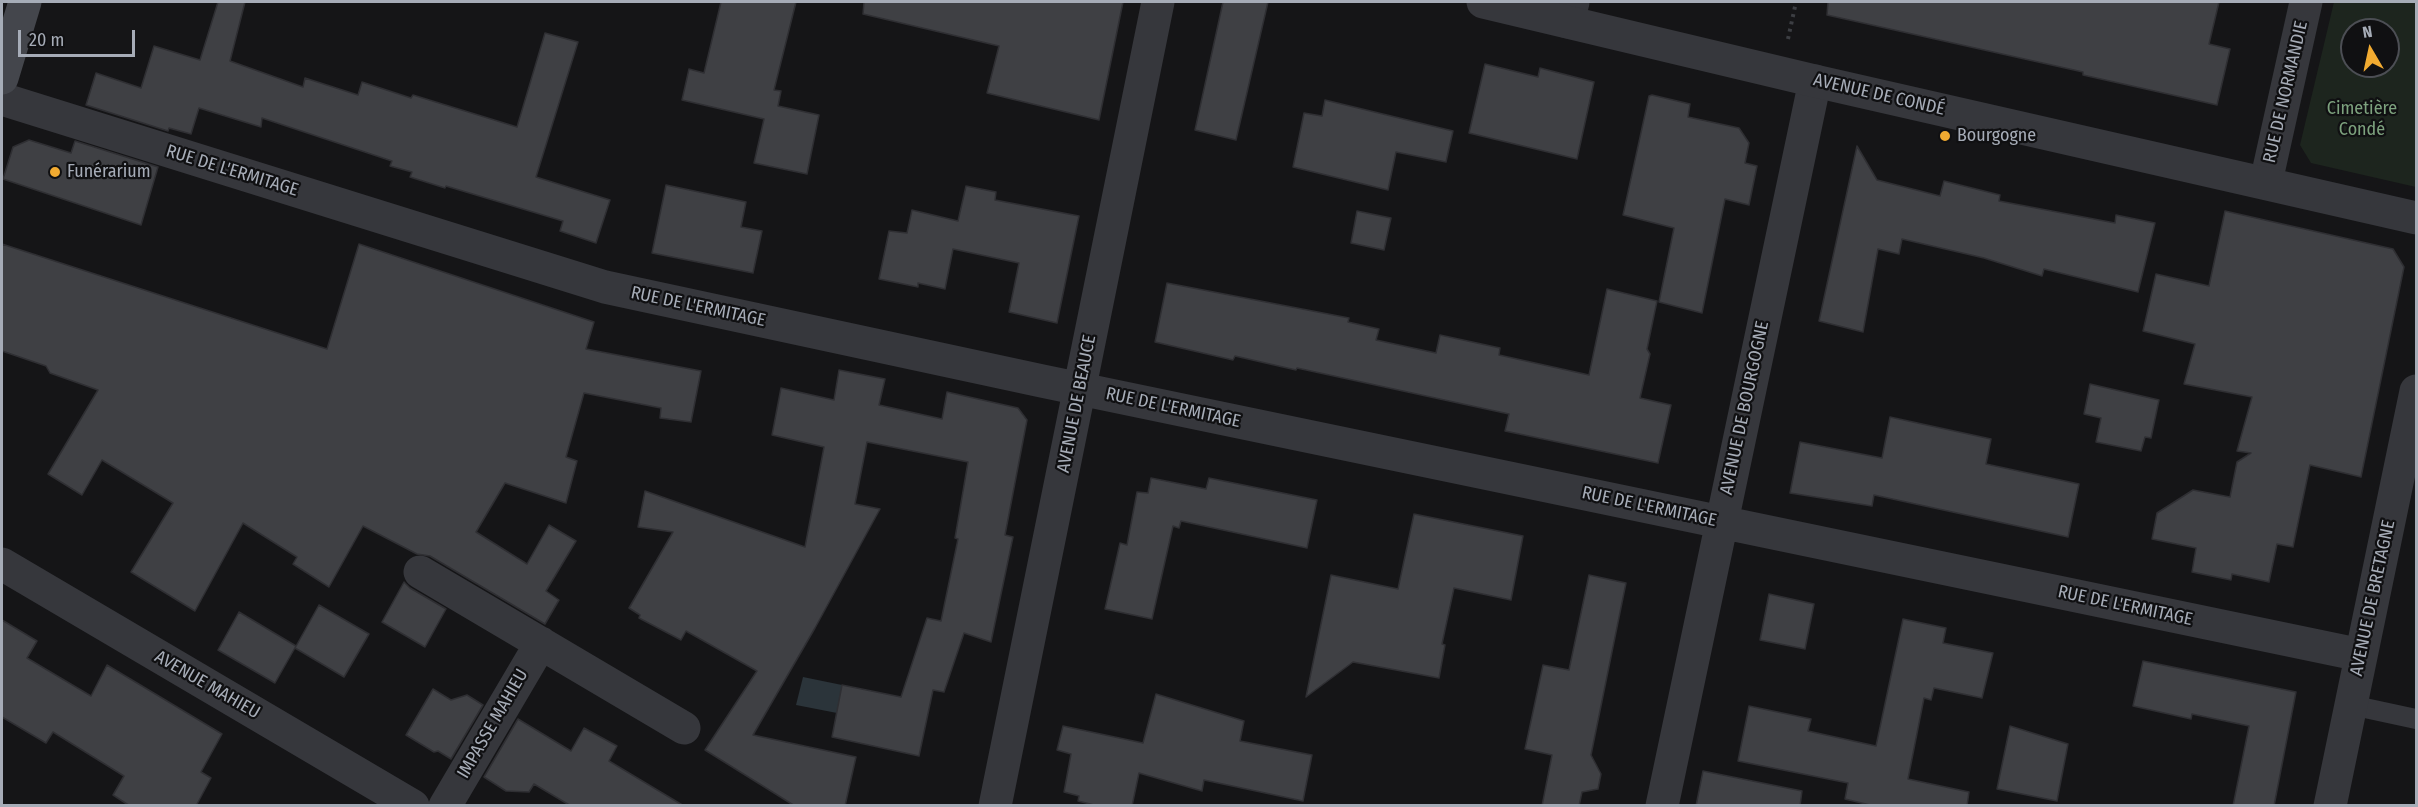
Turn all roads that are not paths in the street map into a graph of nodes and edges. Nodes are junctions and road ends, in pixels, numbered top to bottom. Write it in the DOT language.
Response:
graph roads {
  1 [pos="25,2"];
  2 [pos="1158,2"];
  3 [pos="1483,2"];
  4 [pos="2306,2"];
  5 [pos="1571,12"];
  6 [pos="2,78"];
  7 [pos="1815,81"];
  8 [pos="2,99"];
  9 [pos="2266,182"];
  10 [pos="2416,218"];
  11 [pos="1080,389"];
  12 [pos="2416,391"];
  13 [pos="1721,522"];
  14 [pos="2,564"];
  15 [pos="420,572"];
  16 [pos="541,643"];
  17 [pos="2361,655"];
  18 [pos="2351,705"];
  19 [pos="2416,719"];
  20 [pos="684,728"];
  21 [pos="413,806"];
  22 [pos="445,806"];
  23 [pos="995,806"];
  24 [pos="1662,806"];
  25 [pos="2330,806"];
  1 -- 6 [label="main road"];
  2 -- 11 [label="street, AVENUE DE BEAUCE"];
  3 -- 5 [label="street, AVENUE DE CONDÉ"];
  4 -- 9 [label="street, RUE DE NORMANDIE"];
  5 -- 7 [label="street, AVENUE DE CONDÉ"];
  7 -- 9 [label="street, AVENUE DE CONDÉ"];
  7 -- 13 [label="street, AVENUE DE BOURGOGNE"];
  8 -- 11 [label="street, RUE DE L'ERMITAGE"];
  9 -- 10 [label="street, AVENUE DE CONDÉ"];
  11 -- 13 [label="street, RUE DE L'ERMITAGE"];
  11 -- 23 [label="street, AVENUE DE BEAUCE"];
  12 -- 17 [label="street, AVENUE DE BRETAGNE"];
  13 -- 17 [label="street, RUE DE L'ERMITAGE"];
  13 -- 24 [label="street, AVENUE DE BOURGOGNE"];
  14 -- 21 [label="street, AVENUE MAHIEU"];
  15 -- 16 [label="street"];
  16 -- 20 [label="street"];
  16 -- 22 [label="street, IMPASSE MAHIEU"];
  17 -- 18 [label="street, AVENUE DE BRETAGNE"];
  18 -- 19 [label="lane"];
  18 -- 25 [label="street, AVENUE DE BRETAGNE"];
}
